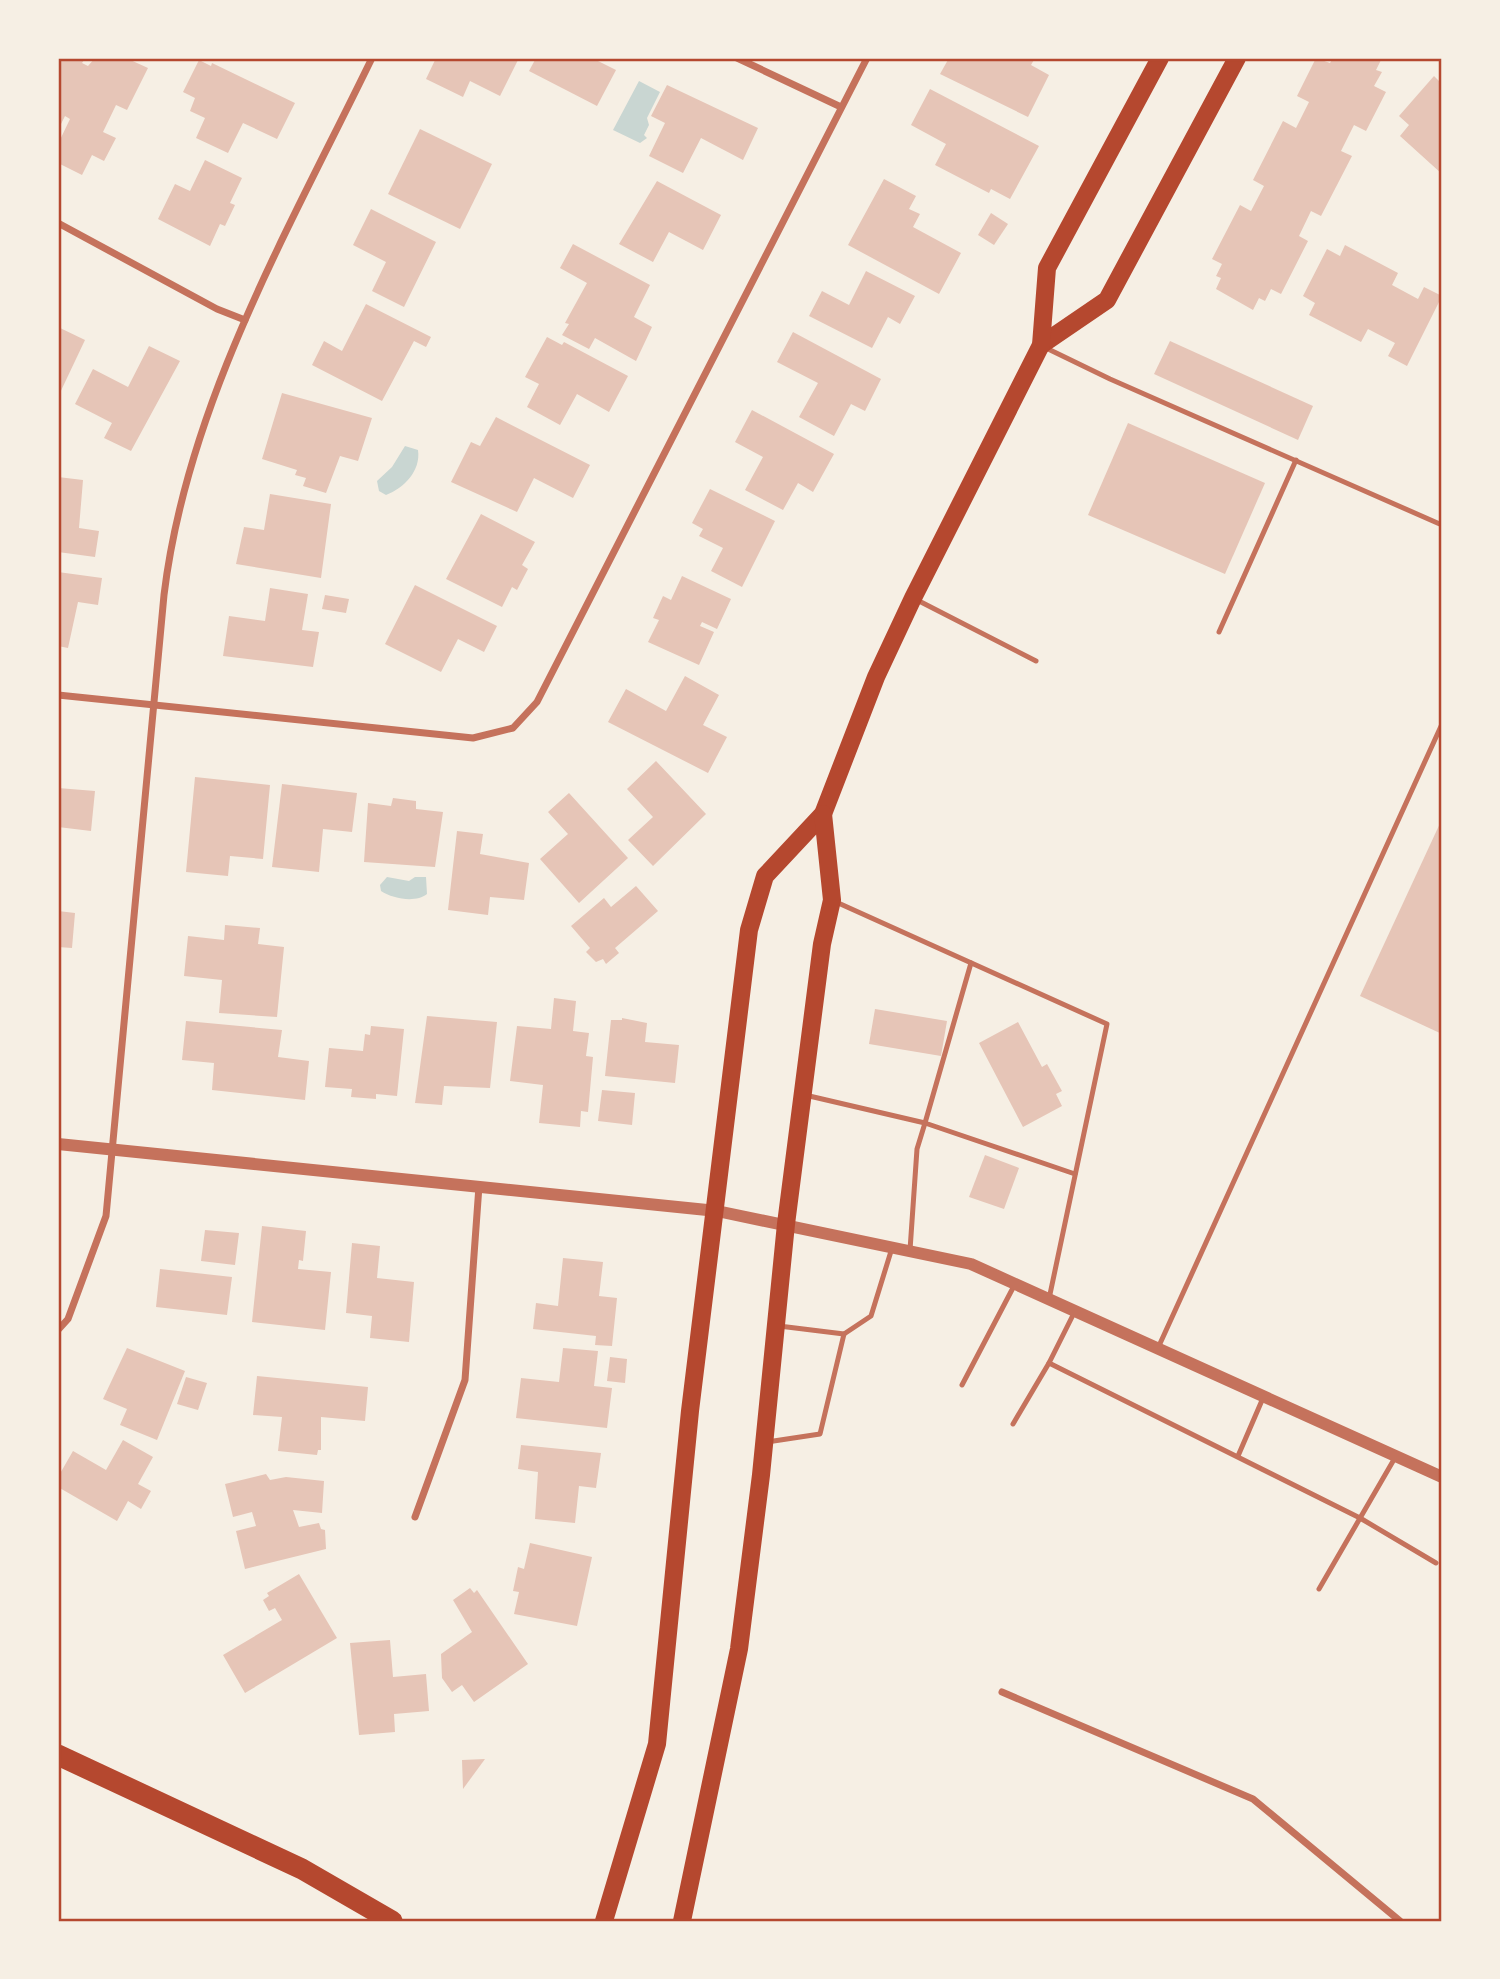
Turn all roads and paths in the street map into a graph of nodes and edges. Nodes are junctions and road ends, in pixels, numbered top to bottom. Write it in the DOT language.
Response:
graph roads {
  1 [pos="372,58"];
  2 [pos="737,58"];
  3 [pos="867,58"];
  4 [pos="1160,58"];
  5 [pos="1237,58"];
  6 [pos="841,107"];
  7 [pos="58,223"];
  8 [pos="246,320"];
  9 [pos="1041,345"];
  10 [pos="1296,460"];
  11 [pos="1442,526"];
  12 [pos="913,598"];
  13 [pos="1219,632"];
  14 [pos="1036,661"];
  15 [pos="58,695"];
  16 [pos="153,704"];
  17 [pos="1442,724"];
  18 [pos="823,814"];
  19 [pos="832,900"];
  20 [pos="971,963"];
  21 [pos="802,1094"];
  22 [pos="925,1123"];
  23 [pos="58,1144"];
  24 [pos="111,1149"];
  25 [pos="1075,1174"];
  26 [pos="479,1185"];
  27 [pos="717,1211"];
  28 [pos="786,1224"];
  29 [pos="892,1247"];
  30 [pos="910,1250"];
  31 [pos="1015,1284"];
  32 [pos="1049,1299"];
  33 [pos="1075,1311"];
  34 [pos="776,1325"];
  35 [pos="58,1331"];
  36 [pos="844,1334"];
  37 [pos="1158,1348"];
  38 [pos="1049,1363"];
  39 [pos="962,1385"];
  40 [pos="1264,1396"];
  41 [pos="1013,1424"];
  42 [pos="764,1443"];
  43 [pos="1396,1456"];
  44 [pos="1238,1457"];
  45 [pos="1442,1477"];
  46 [pos="415,1517"];
  47 [pos="1360,1518"];
  48 [pos="1436,1563"];
  49 [pos="1319,1589"];
  50 [pos="1002,1692"];
  51 [pos="58,1755"];
  52 [pos="392,1921"];
  53 [pos="604,1921"];
  54 [pos="682,1921"];
  55 [pos="1400,1921"];
  1 -- 8 [label="street"];
  2 -- 6 [label="street"];
  3 -- 6 [label="street"];
  4 -- 9 [label="main road"];
  5 -- 9 [label="main road"];
  6 -- 16 [label="street"];
  7 -- 8 [label="street"];
  8 -- 16 [label="street"];
  9 -- 10 [label="lane"];
  9 -- 12 [label="main road"];
  10 -- 11 [label="lane"];
  10 -- 13 [label="lane"];
  12 -- 14 [label="lane"];
  12 -- 18 [label="main road"];
  15 -- 16 [label="street"];
  16 -- 24 [label="street"];
  17 -- 37 [label="lane"];
  18 -- 19 [label="main road"];
  18 -- 27 [label="main road"];
  19 -- 20 [label="lane"];
  19 -- 21 [label="main road"];
  20 -- 22 [label="lane"];
  20 -- 25 [label="lane"];
  21 -- 22 [label="lane"];
  21 -- 28 [label="main road"];
  22 -- 25 [label="lane"];
  22 -- 30 [label="lane"];
  23 -- 24 [label="street"];
  24 -- 26 [label="street"];
  24 -- 35 [label="street"];
  25 -- 32 [label="lane"];
  26 -- 27 [label="street"];
  26 -- 46 [label="street"];
  27 -- 28 [label="street"];
  27 -- 53 [label="main road"];
  28 -- 29 [label="street"];
  28 -- 34 [label="main road"];
  29 -- 30 [label="street"];
  29 -- 36 [label="lane"];
  30 -- 31 [label="street"];
  31 -- 32 [label="street"];
  31 -- 39 [label="lane"];
  32 -- 33 [label="street"];
  33 -- 37 [label="street"];
  33 -- 38 [label="lane"];
  34 -- 36 [label="lane"];
  34 -- 42 [label="main road"];
  36 -- 42 [label="lane"];
  37 -- 40 [label="street"];
  38 -- 41 [label="lane"];
  38 -- 44 [label="lane"];
  40 -- 43 [label="street"];
  40 -- 44 [label="lane"];
  42 -- 54 [label="main road"];
  43 -- 45 [label="street"];
  43 -- 47 [label="lane"];
  44 -- 47 [label="lane"];
  47 -- 48 [label="lane"];
  47 -- 49 [label="lane"];
  50 -- 55 [label="street"];
  51 -- 52 [label="highway"];
}
